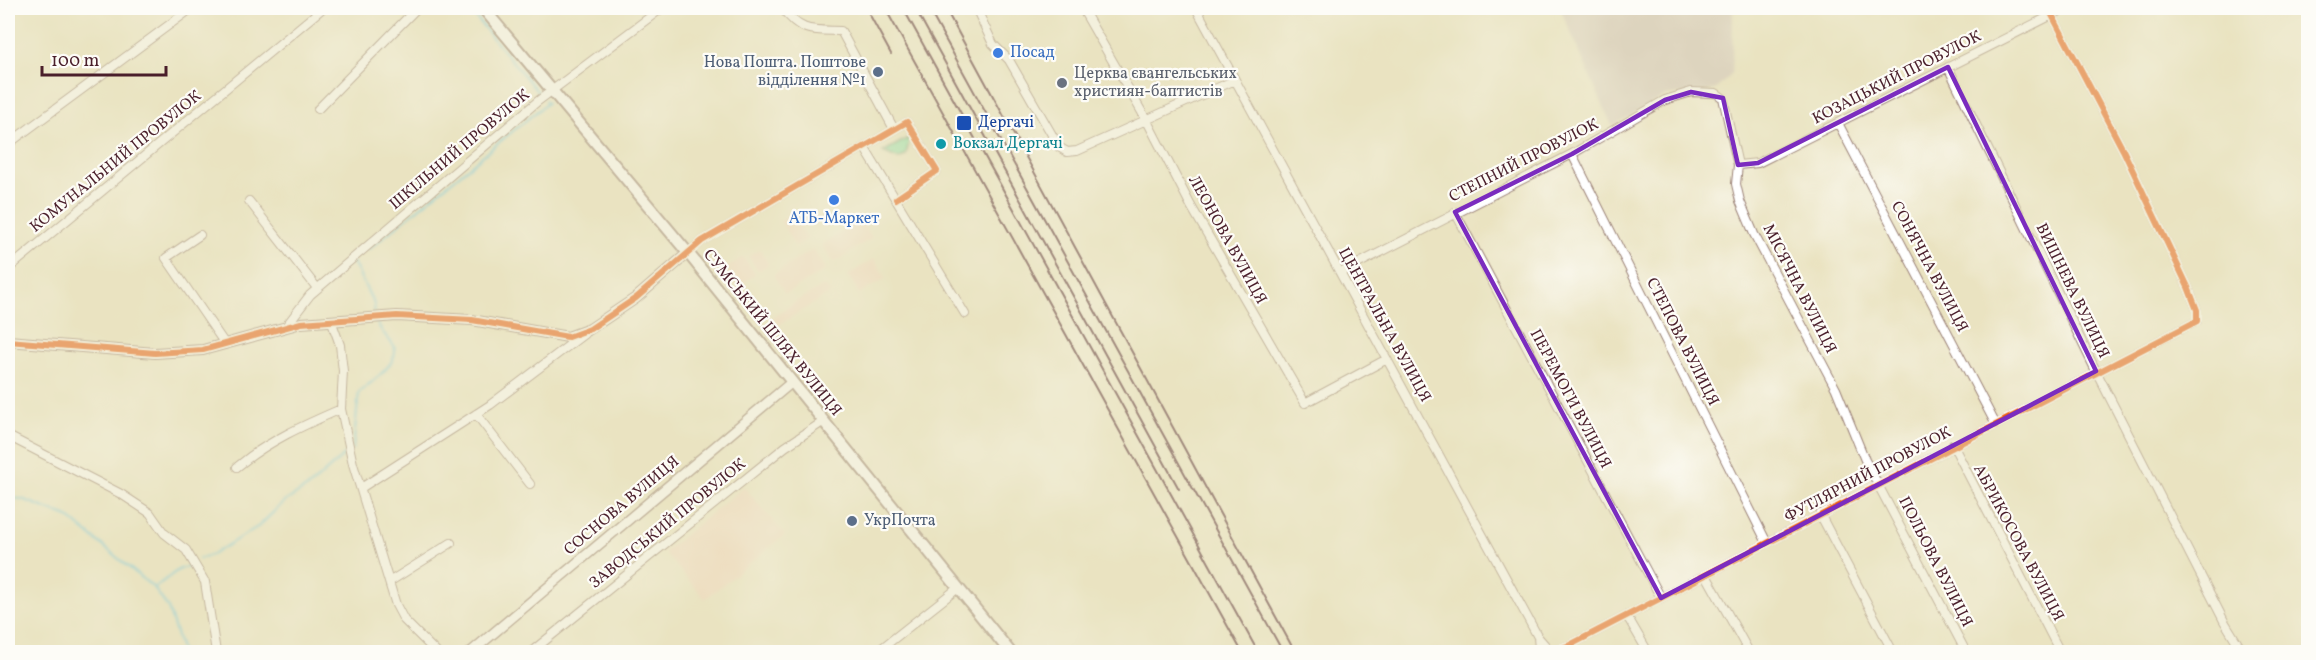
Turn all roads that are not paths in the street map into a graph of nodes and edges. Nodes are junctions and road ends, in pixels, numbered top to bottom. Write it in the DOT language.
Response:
graph roads {
  1 [pos="192,8"];
  2 [pos="323,8"];
  3 [pos="417,8"];
  4 [pos="483,8"];
  5 [pos="662,8"];
  6 [pos="782,8"];
  7 [pos="976,8"];
  8 [pos="1082,8"];
  9 [pos="1196,8"];
  10 [pos="2066,8"];
  11 [pos="2052,15"];
  12 [pos="1948,67"];
  13 [pos="1235,80"];
  14 [pos="552,91"];
  15 [pos="1723,98"];
  16 [pos="318,109"];
  17 [pos="1147,121"];
  18 [pos="1838,123"];
  19 [pos="894,129"];
  20 [pos="8,144"];
  21 [pos="864,147"];
  22 [pos="1572,154"];
  23 [pos="1738,165"];
  24 [pos="896,199"];
  25 [pos="249,201"];
  26 [pos="1455,212"];
  27 [pos="200,235"];
  28 [pos="688,254"];
  29 [pos="8,269"];
  30 [pos="1340,273"];
  31 [pos="317,288"];
  32 [pos="965,314"];
  33 [pos="331,320"];
  34 [pos="287,325"];
  35 [pos="590,329"];
  36 [pos="8,341"];
  37 [pos="225,345"];
  38 [pos="1387,359"];
  39 [pos="2096,371"];
  40 [pos="792,382"];
  41 [pos="341,409"];
  42 [pos="476,414"];
  43 [pos="824,421"];
  44 [pos="1995,423"];
  45 [pos="8,436"];
  46 [pos="1953,445"];
  47 [pos="237,467"];
  48 [pos="1879,483"];
  49 [pos="530,484"];
  50 [pos="360,488"];
  51 [pos="1820,514"];
  52 [pos="451,543"];
  53 [pos="1767,543"];
  54 [pos="1706,575"];
  55 [pos="389,582"];
  56 [pos="958,588"];
  57 [pos="1661,598"];
  58 [pos="1628,616"];
  59 [pos="1538,637"];
  60 [pos="216,652"];
  61 [pos="436,652"];
  62 [pos="471,652"];
  63 [pos="531,652"];
  64 [pos="877,652"];
  65 [pos="1010,652"];
  66 [pos="1537,652"];
  67 [pos="1551,652"];
  68 [pos="1648,652"];
  69 [pos="1749,652"];
  70 [pos="1893,652"];
  71 [pos="1966,652"];
  72 [pos="2060,652"];
  73 [pos="2243,652"];
  1 -- 20 [label="street"];
  2 -- 29 [label="street, КОМУНАЛЬНИЙ ПРОВУЛОК"];
  3 -- 16 [label="street"];
  4 -- 14 [label="main road, СУМСЬКИЙ ШЛЯХ ВУЛИЦЯ"];
  5 -- 14 [label="street, ШКІЛЬНИЙ ПРОВУЛОК"];
  6 -- 19 [label="street"];
  7 -- 17 [label="street"];
  8 -- 17 [label="street, ЛЕОНОВА ВУЛИЦЯ"];
  9 -- 13 [label="street, ЦЕНТРАЛЬНА ВУЛИЦЯ"];
  10 -- 11 [label="street, КОЗАЦЬКИЙ ПРОВУЛОК"];
  11 -- 12 [label="street, КОЗАЦЬКИЙ ПРОВУЛОК"];
  11 -- 39 [label="street, ФУТЛЯРНИЙ ПРОВУЛОК"];
  12 -- 18 [label="street, КОЗАЦЬКИЙ ПРОВУЛОК"];
  12 -- 39 [label="street, ВИШНЕВА ВУЛИЦЯ"];
  13 -- 17 [label="street"];
  13 -- 30 [label="street, ЦЕНТРАЛЬНА ВУЛИЦЯ"];
  14 -- 28 [label="main road, СУМСЬКИЙ ШЛЯХ ВУЛИЦЯ"];
  14 -- 31 [label="street, ШКІЛЬНИЙ ПРОВУЛОК"];
  15 -- 22 [label="street, СТЕПНИЙ ПРОВУЛОК"];
  15 -- 23 [label="street, МІСЯЧНА ВУЛИЦЯ"];
  17 -- 38 [label="street, ЛЕОНОВА ВУЛИЦЯ"];
  18 -- 23 [label="street, КОЗАЦЬКИЙ ПРОВУЛОК"];
  18 -- 44 [label="street, СОНЯЧНА ВУЛИЦЯ"];
  19 -- 21 [label="street"];
  19 -- 24 [label="street"];
  21 -- 24 [label="street"];
  21 -- 28 [label="street"];
  22 -- 26 [label="street, СТЕПНИЙ ПРОВУЛОК"];
  22 -- 53 [label="street, СТЕПОВА ВУЛИЦЯ"];
  23 -- 48 [label="street, МІСЯЧНА ВУЛИЦЯ"];
  24 -- 32 [label="street"];
  25 -- 31 [label="street"];
  26 -- 30 [label="street, СТЕПНИЙ ПРОВУЛОК"];
  26 -- 57 [label="street, ПЕРЕМОГИ ВУЛИЦЯ"];
  27 -- 37 [label="street"];
  28 -- 35 [label="street"];
  28 -- 40 [label="main road, СУМСЬКИЙ ШЛЯХ ВУЛИЦЯ"];
  30 -- 38 [label="street, ЦЕНТРАЛЬНА ВУЛИЦЯ"];
  31 -- 34 [label="street, ШКІЛЬНИЙ ПРОВУЛОК"];
  33 -- 34 [label="street"];
  33 -- 35 [label="street"];
  33 -- 41 [label="street"];
  34 -- 37 [label="street"];
  35 -- 42 [label="street"];
  36 -- 37 [label="street"];
  38 -- 59 [label="street, ЦЕНТРАЛЬНА ВУЛИЦЯ"];
  39 -- 44 [label="street, ФУТЛЯРНИЙ ПРОВУЛОК"];
  39 -- 73 [label="street, ВИШНЕВА ВУЛИЦЯ"];
  40 -- 43 [label="main road, СУМСЬКИЙ ШЛЯХ ВУЛИЦЯ"];
  40 -- 62 [label="street, СОСНОВА ВУЛИЦЯ"];
  41 -- 47 [label="street"];
  41 -- 50 [label="street"];
  42 -- 49 [label="street"];
  42 -- 50 [label="street"];
  43 -- 56 [label="main road, СУМСЬКИЙ ШЛЯХ ВУЛИЦЯ"];
  43 -- 63 [label="street, ЗАВОДСЬКИЙ ПРОВУЛОК"];
  44 -- 46 [label="street, ФУТЛЯРНИЙ ПРОВУЛОК"];
  45 -- 60 [label="street"];
  46 -- 48 [label="street, ФУТЛЯРНИЙ ПРОВУЛОК"];
  46 -- 72 [label="street, АБРИКОСОВА ВУЛИЦЯ"];
  48 -- 51 [label="street, ФУТЛЯРНИЙ ПРОВУЛОК"];
  48 -- 71 [label="street, ПОЛЬОВА ВУЛИЦЯ"];
  50 -- 55 [label="street"];
  51 -- 53 [label="street, ФУТЛЯРНИЙ ПРОВУЛОК"];
  51 -- 70 [label="street"];
  52 -- 55 [label="street"];
  53 -- 54 [label="street, ФУТЛЯРНИЙ ПРОВУЛОК"];
  54 -- 57 [label="street, ФУТЛЯРНИЙ ПРОВУЛОК"];
  54 -- 69 [label="street"];
  55 -- 61 [label="street"];
  56 -- 64 [label="street"];
  56 -- 65 [label="main road, СУМСЬКИЙ ШЛЯХ ВУЛИЦЯ"];
  57 -- 58 [label="street, ФУТЛЯРНИЙ ПРОВУЛОК"];
  58 -- 67 [label="street, ФУТЛЯРНИЙ ПРОВУЛОК"];
  58 -- 68 [label="street"];
  59 -- 66 [label="street"];
  59 -- 67 [label="street, ЦЕНТРАЛЬНА ВУЛИЦЯ"];
}
